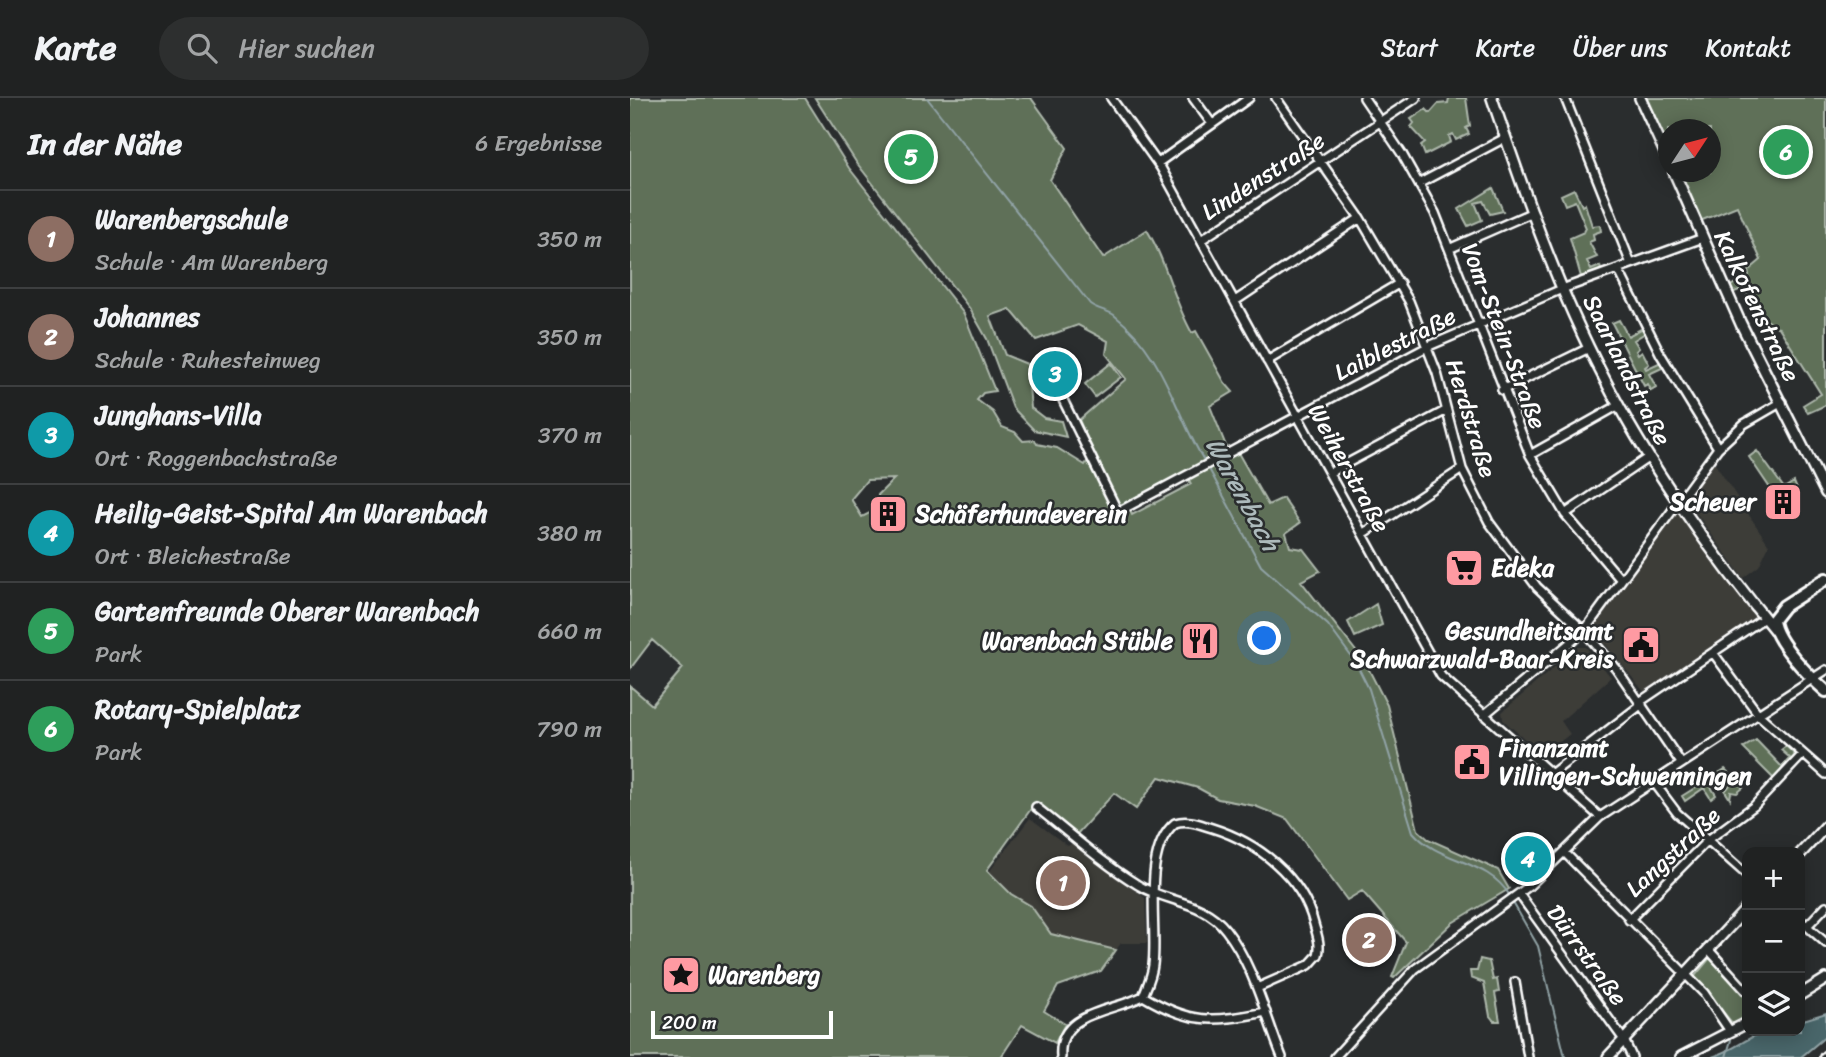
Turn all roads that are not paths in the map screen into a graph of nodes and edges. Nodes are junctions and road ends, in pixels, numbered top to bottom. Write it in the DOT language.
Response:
graph roads {
  1 [pos="1111,98"];
  2 [pos="1194,98"];
  3 [pos="1249,98"];
  4 [pos="1276,98"];
  5 [pos="1364,98"];
  6 [pos="1416,98"];
  7 [pos="1492,98"];
  8 [pos="1565,98"];
  9 [pos="1640,98"];
  10 [pos="1380,122"];
  11 [pos="1212,124"];
  12 [pos="1658,137"];
  13 [pos="1506,138"];
  14 [pos="1321,161"];
  15 [pos="1158,163"];
  16 [pos="1678,182"];
  17 [pos="1420,183"];
  18 [pos="1533,212"];
  19 [pos="1360,218"];
  20 [pos="1703,238"];
  21 [pos="1201,240"];
  22 [pos="1451,248"];
  23 [pos="1631,264"];
  24 [pos="1618,269"];
  25 [pos="1399,282"];
  26 [pos="1563,289"];
  27 [pos="1235,301"];
  28 [pos="1477,324"];
  29 [pos="1429,346"];
  30 [pos="1589,348"];
  31 [pos="1267,361"];
  32 [pos="1502,390"];
  33 [pos="1063,400"];
  34 [pos="1782,402"];
  35 [pos="1619,405"];
  36 [pos="1446,411"];
  37 [pos="1299,416"];
  38 [pos="1718,447"];
  39 [pos="1530,455"];
  40 [pos="1649,457"];
  41 [pos="1462,469"];
  42 [pos="1329,473"];
  43 [pos="1826,493"];
  44 [pos="1679,501"];
  45 [pos="1565,514"];
  46 [pos="1363,534"];
  47 [pos="1826,579"];
  48 [pos="1621,580"];
  49 [pos="1784,606"];
  50 [pos="1764,618"];
  51 [pos="1584,631"];
  52 [pos="1777,633"];
  53 [pos="1714,654"];
  54 [pos="1826,670"];
  55 [pos="1812,679"];
  56 [pos="1826,691"];
  57 [pos="1642,703"];
  58 [pos="1483,715"];
  59 [pos="1759,715"];
  60 [pos="1803,754"];
  61 [pos="1681,763"];
  62 [pos="1551,774"];
  63 [pos="1826,774"];
  64 [pos="1653,781"];
  65 [pos="1036,807"];
  66 [pos="1600,817"];
  67 [pos="1826,826"];
  68 [pos="1708,840"];
  69 [pos="1805,849"];
  70 [pos="1565,853"];
  71 [pos="1742,871"];
  72 [pos="1153,893"];
  73 [pos="1517,895"];
  74 [pos="1826,906"];
  75 [pos="1745,910"];
  76 [pos="1629,919"];
  77 [pos="1807,926"];
  78 [pos="1826,943"];
  79 [pos="1708,949"];
  80 [pos="1685,975"];
  81 [pos="1826,979"];
  82 [pos="1515,982"];
  83 [pos="1742,986"];
  84 [pos="1257,988"];
  85 [pos="1805,992"];
  86 [pos="1143,996"];
  87 [pos="1266,1012"];
  88 [pos="1742,1025"];
  89 [pos="1730,1031"];
  90 [pos="1623,1040"];
  91 [pos="1061,1057"];
  92 [pos="1282,1057"];
  93 [pos="1335,1057"];
  94 [pos="1528,1057"];
  95 [pos="1608,1057"];
  96 [pos="1632,1057"];
  97 [pos="1681,1057"];
  1 -- 15 [label="street, Weiherstraße"];
  2 -- 11 [label="street"];
  3 -- 11 [label="street"];
  4 -- 14 [label="street, Herdstraße"];
  5 -- 10 [label="street, Vom-Stein-Straße"];
  6 -- 10 [label="street, Lindenstraße"];
  7 -- 13 [label="street, Saarlandstraße"];
  8 -- 23 [label="street"];
  9 -- 12 [label="street"];
  10 -- 14 [label="street, Lindenstraße"];
  10 -- 17 [label="street, Vom-Stein-Straße"];
  11 -- 15 [label="street"];
  13 -- 17 [label="street"];
  13 -- 18 [label="street, Saarlandstraße"];
  14 -- 19 [label="street, Herdstraße"];
  14 -- 21 [label="street, Lindenstraße"];
  15 -- 21 [label="street, Weiherstraße"];
  16 -- 20 [label="street, Kalkofenstraße"];
  17 -- 22 [label="street, Vom-Stein-Straße"];
  18 -- 22 [label="street"];
  18 -- 26 [label="street, Saarlandstraße"];
  19 -- 25 [label="street, Herdstraße"];
  19 -- 27 [label="street"];
  20 -- 23 [label="street, Laiblestraße"];
  20 -- 34 [label="street, Kalkofenstraße"];
  21 -- 27 [label="street, Weiherstraße"];
  22 -- 28 [label="street, Vom-Stein-Straße"];
  23 -- 24 [label="street, Laiblestraße"];
  24 -- 26 [label="street, Laiblestraße"];
  24 -- 38 [label="street"];
  25 -- 29 [label="street, Herdstraße"];
  25 -- 31 [label="street"];
  26 -- 28 [label="street, Laiblestraße"];
  26 -- 30 [label="street, Saarlandstraße"];
  27 -- 31 [label="street, Weiherstraße"];
  28 -- 29 [label="street, Laiblestraße"];
  28 -- 32 [label="street, Vom-Stein-Straße"];
  29 -- 36 [label="street, Herdstraße"];
  29 -- 37 [label="street, Laiblestraße"];
  30 -- 32 [label="street"];
  30 -- 35 [label="street, Saarlandstraße"];
  31 -- 37 [label="street, Weiherstraße"];
  32 -- 39 [label="street, Vom-Stein-Straße"];
  33 -- 37 [label="street, Laiblestraße"];
  34 -- 38 [label="street"];
  34 -- 43 [label="street, Kalkofenstraße"];
  35 -- 39 [label="street"];
  35 -- 40 [label="street, Saarlandstraße"];
  36 -- 41 [label="street, Herdstraße"];
  36 -- 42 [label="street"];
  37 -- 42 [label="street, Weiherstraße"];
  38 -- 44 [label="street"];
  39 -- 45 [label="street, Vom-Stein-Straße"];
  40 -- 44 [label="street, Saarlandstraße"];
  40 -- 45 [label="street"];
  41 -- 46 [label="street"];
  41 -- 51 [label="street, Herdstraße"];
  42 -- 46 [label="street, Weiherstraße"];
  44 -- 48 [label="street"];
  44 -- 50 [label="street, Saarlandstraße"];
  45 -- 48 [label="street, Vom-Stein-Straße"];
  46 -- 58 [label="street, Weiherstraße"];
  47 -- 49 [label="main road"];
  48 -- 51 [label="street"];
  49 -- 50 [label="street"];
  49 -- 52 [label="main road"];
  50 -- 52 [label="street, Saarlandstraße"];
  50 -- 53 [label="street"];
  51 -- 57 [label="street, Herdstraße"];
  51 -- 58 [label="street"];
  52 -- 55 [label="main road"];
  53 -- 57 [label="street"];
  53 -- 59 [label="street"];
  54 -- 55 [label="street"];
  55 -- 56 [label="main road"];
  55 -- 59 [label="street"];
  57 -- 61 [label="street, Herdstraße"];
  57 -- 62 [label="street"];
  58 -- 62 [label="street, Weiherstraße"];
  59 -- 60 [label="street"];
  59 -- 61 [label="street"];
  60 -- 63 [label="street"];
  60 -- 68 [label="street, Langstraße"];
  61 -- 64 [label="street"];
  62 -- 66 [label="street, Weiherstraße"];
  64 -- 66 [label="street"];
  64 -- 68 [label="street"];
  65 -- 72 [label="street"];
  66 -- 70 [label="street"];
  67 -- 69 [label="street"];
  68 -- 71 [label="street"];
  68 -- 76 [label="street, Langstraße"];
  70 -- 73 [label="street"];
  70 -- 76 [label="street"];
  72 -- 84 [label="street"];
  72 -- 84 [label="street"];
  72 -- 86 [label="street"];
  73 -- 90 [label="street, Dürrstraße"];
  73 -- 93 [label="street"];
  74 -- 77 [label="street"];
  75 -- 79 [label="street"];
  76 -- 80 [label="street"];
  77 -- 78 [label="street"];
  79 -- 80 [label="street"];
  79 -- 83 [label="street"];
  80 -- 89 [label="street"];
  80 -- 90 [label="street"];
  81 -- 85 [label="street"];
  82 -- 94 [label="street"];
  84 -- 87 [label="street"];
  86 -- 87 [label="street"];
  86 -- 91 [label="street"];
  87 -- 92 [label="street"];
  88 -- 89 [label="street"];
  89 -- 97 [label="street"];
  90 -- 95 [label="street"];
  90 -- 96 [label="street, Dürrstraße"];
}
